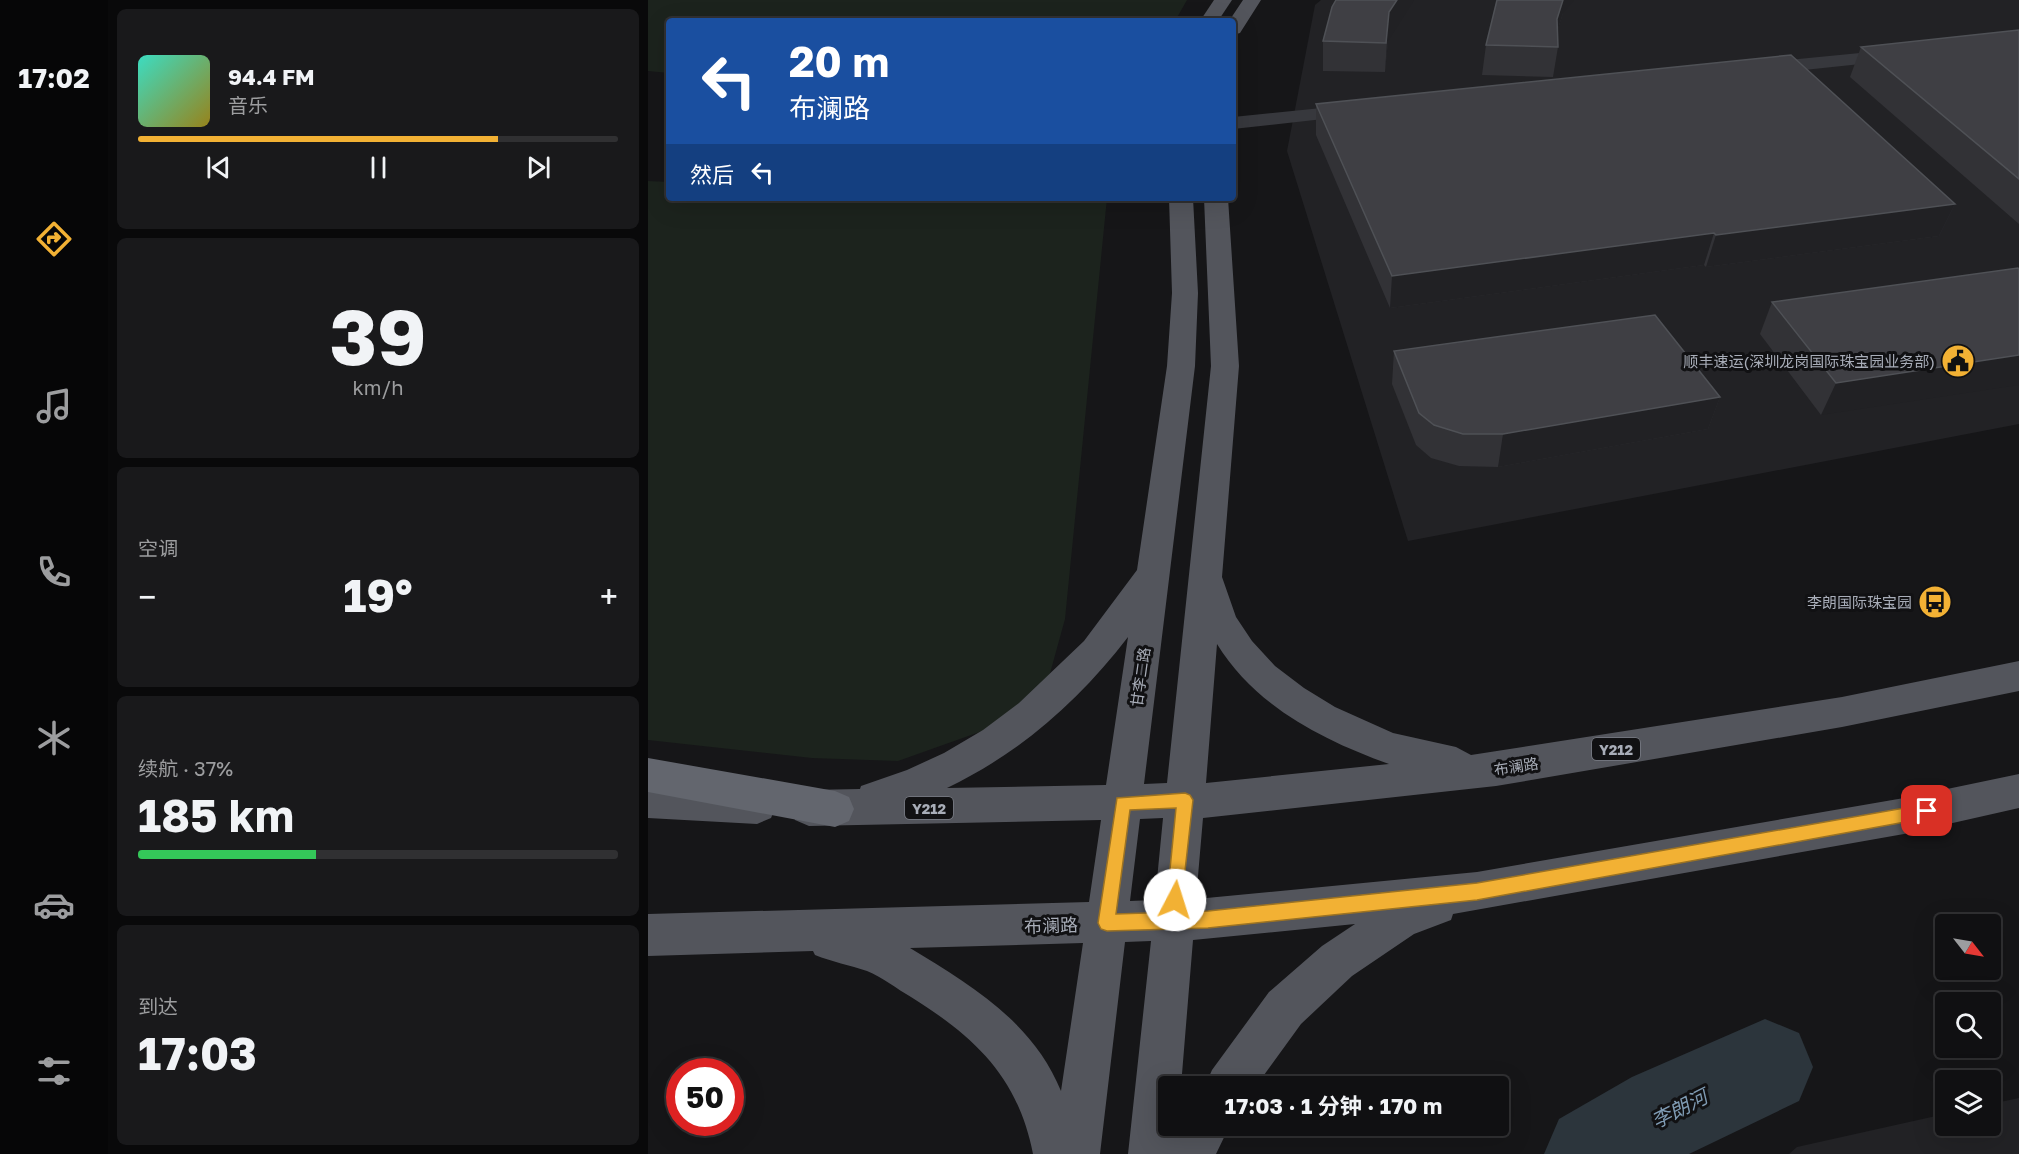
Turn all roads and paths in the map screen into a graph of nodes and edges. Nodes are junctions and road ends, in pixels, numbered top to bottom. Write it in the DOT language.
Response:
graph roads {
  1 [pos="1223,0"];
  2 [pos="1252,0"];
  3 [pos="1211,18"];
  4 [pos="1236,24"];
  5 [pos="1924,52"];
  6 [pos="1734,72"];
  7 [pos="1378,108"];
  8 [pos="1236,123"];
  9 [pos="1181,201"];
  10 [pos="1216,201"];
  11 [pos="1154,570"];
  12 [pos="1206,574"];
  13 [pos="2019,676"];
  14 [pos="1496,769"];
  15 [pos="648,775"];
  16 [pos="2019,790"];
  17 [pos="1185,800"];
  18 [pos="648,801"];
  19 [pos="1123,803"];
  20 [pos="835,810"];
  21 [pos="1477,892"];
  22 [pos="1174,920"];
  23 [pos="1107,923"];
  24 [pos="802,932"];
  25 [pos="648,935"];
  26 [pos="1235,1076"];
  27 [pos="1200,1136"];
  28 [pos="1057,1154"];
  29 [pos="1076,1154"];
  30 [pos="1152,1154"];
  31 [pos="1189,1154"];
  1 -- 3 [label="main road"];
  2 -- 4 [label="main road"];
  5 -- 6 [label="lane"];
  7 -- 8 [label="lane"];
  9 -- 11 [label="main road, 甘李二路"];
  10 -- 12 [label="main road"];
  11 -- 19 [label="main road, 甘李二路"];
  11 -- 20 [label="main road"];
  12 -- 14 [label="main road"];
  12 -- 17 [label="main road"];
  13 -- 14 [label="main road, 布澜路 / Y212"];
  14 -- 17 [label="main road, 布澜路 / Y212"];
  15 -- 20 [label="highway"];
  16 -- 21 [label="main road, 布澜路"];
  17 -- 19 [label="main road, 布澜路 / Y212"];
  17 -- 22 [label="main road"];
  18 -- 20 [label="main road, 布澜路 / Y212"];
  19 -- 20 [label="main road, 布澜路 / Y212"];
  19 -- 23 [label="main road, 甘李二路"];
  21 -- 22 [label="main road, 布澜路"];
  21 -- 26 [label="main road"];
  22 -- 23 [label="main road, 布澜路"];
  22 -- 30 [label="main road"];
  23 -- 24 [label="main road, 布澜路"];
  23 -- 29 [label="main road, 甘李二路"];
  24 -- 25 [label="main road, 布澜路"];
  24 -- 28 [label="main road"];
  27 -- 31 [label="main road"];
}
